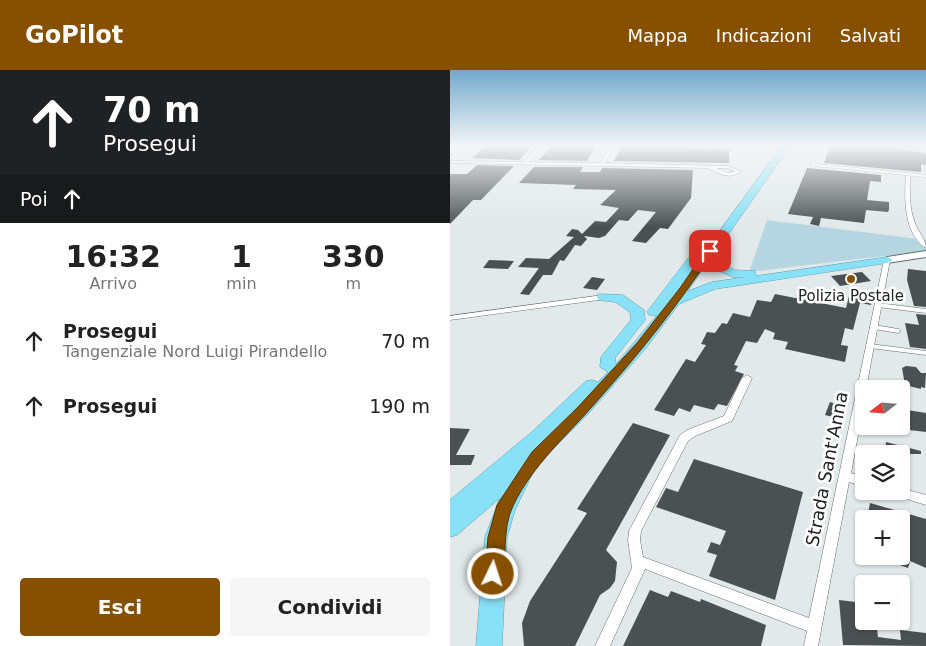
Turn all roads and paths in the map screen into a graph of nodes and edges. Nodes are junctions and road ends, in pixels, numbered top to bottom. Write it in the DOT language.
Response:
graph roads {
  1 [pos="722,173"];
  2 [pos="735,173"];
  3 [pos="759,173"];
  4 [pos="767,173"];
  5 [pos="888,173"];
  6 [pos="908,175"];
  7 [pos="926,176"];
  8 [pos="926,246"];
  9 [pos="710,251"];
  10 [pos="926,254"];
  11 [pos="887,260"];
  12 [pos="677,289"];
  13 [pos="603,297"];
  14 [pos="671,305"];
  15 [pos="878,305"];
  16 [pos="926,311"];
  17 [pos="450,318"];
  18 [pos="874,327"];
  19 [pos="898,331"];
  20 [pos="870,346"];
  21 [pos="926,353"];
  22 [pos="608,367"];
  23 [pos="747,378"];
  24 [pos="536,456"];
  25 [pos="845,476"];
  26 [pos="855,479"];
  27 [pos="480,488"];
  28 [pos="910,495"];
  29 [pos="926,500"];
  30 [pos="450,502"];
  31 [pos="450,512"];
  32 [pos="450,528"];
  33 [pos="639,561"];
  34 [pos="815,627"];
  35 [pos="489,646"];
  36 [pos="602,646"];
  37 [pos="811,646"];
  1 -- 2 [label="street"];
  3 -- 12 [label="highway"];
  4 -- 9 [label="highway"];
  5 -- 6 [label="lane"];
  6 -- 7 [label="lane"];
  6 -- 8 [label="street"];
  9 -- 11 [label="highway"];
  9 -- 12 [label="highway"];
  10 -- 11 [label="main road"];
  11 -- 14 [label="highway"];
  11 -- 15 [label="street, Strada Sant'Anna"];
  12 -- 14 [label="highway"];
  12 -- 22 [label="highway"];
  13 -- 17 [label="street"];
  13 -- 22 [label="highway"];
  14 -- 24 [label="highway"];
  15 -- 16 [label="lane"];
  15 -- 18 [label="street, Strada Sant'Anna"];
  18 -- 19 [label="lane"];
  18 -- 20 [label="street, Strada Sant'Anna"];
  20 -- 21 [label="lane"];
  20 -- 25 [label="street, Strada Sant'Anna"];
  22 -- 27 [label="highway"];
  23 -- 33 [label="street"];
  24 -- 32 [label="highway"];
  24 -- 35 [label="highway"];
  25 -- 26 [label="street"];
  25 -- 34 [label="street, Strada Sant'Anna"];
  27 -- 30 [label="highway"];
  27 -- 31 [label="highway"];
  28 -- 29 [label="street"];
  33 -- 34 [label="street"];
  33 -- 36 [label="street"];
  34 -- 37 [label="street, Strada Sant'Anna"];
}
